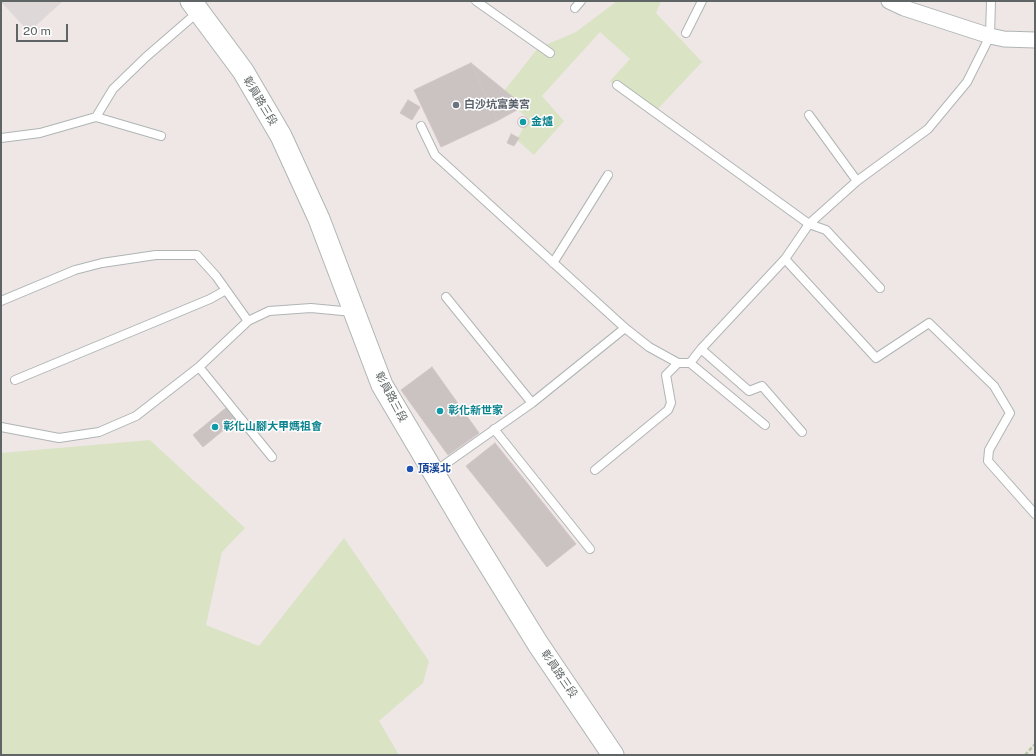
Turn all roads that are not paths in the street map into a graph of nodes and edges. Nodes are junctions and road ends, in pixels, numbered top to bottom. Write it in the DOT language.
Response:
graph roads {
  1 [pos="476,1"];
  2 [pos="581,1"];
  3 [pos="702,1"];
  4 [pos="889,1"];
  5 [pos="991,1"];
  6 [pos="195,6"];
  7 [pos="575,8"];
  8 [pos="686,33"];
  9 [pos="990,36"];
  10 [pos="1035,40"];
  11 [pos="550,53"];
  12 [pos="617,84"];
  13 [pos="809,115"];
  14 [pos="96,117"];
  15 [pos="421,126"];
  16 [pos="161,136"];
  17 [pos="1,138"];
  18 [pos="608,175"];
  19 [pos="857,181"];
  20 [pos="809,224"];
  21 [pos="785,260"];
  22 [pos="553,263"];
  23 [pos="880,288"];
  24 [pos="226,290"];
  25 [pos="446,298"];
  26 [pos="1,301"];
  27 [pos="354,312"];
  28 [pos="248,321"];
  29 [pos="625,328"];
  30 [pos="701,349"];
  31 [pos="678,362"];
  32 [pos="690,363"];
  33 [pos="198,367"];
  34 [pos="15,380"];
  35 [pos="532,403"];
  36 [pos="765,425"];
  37 [pos="1,428"];
  38 [pos="494,429"];
  39 [pos="802,432"];
  40 [pos="272,457"];
  41 [pos="595,470"];
  42 [pos="434,472"];
  43 [pos="1035,514"];
  44 [pos="590,549"];
  45 [pos="613,755"];
  1 -- 11 [label="lane"];
  2 -- 7 [label="lane"];
  3 -- 8 [label="lane"];
  4 -- 9 [label="street"];
  5 -- 9 [label="lane"];
  6 -- 14 [label="lane"];
  6 -- 27 [label="main road, 彰員路三段"];
  9 -- 10 [label="street"];
  9 -- 19 [label="lane"];
  12 -- 20 [label="lane"];
  13 -- 19 [label="lane"];
  14 -- 16 [label="lane"];
  14 -- 17 [label="lane"];
  15 -- 22 [label="lane"];
  18 -- 22 [label="lane"];
  19 -- 20 [label="lane"];
  20 -- 21 [label="lane"];
  20 -- 23 [label="lane"];
  21 -- 30 [label="lane"];
  21 -- 43 [label="lane"];
  22 -- 29 [label="lane"];
  24 -- 26 [label="lane"];
  24 -- 28 [label="lane"];
  24 -- 34 [label="lane"];
  25 -- 35 [label="lane"];
  27 -- 28 [label="lane"];
  27 -- 42 [label="main road, 彰員路三段"];
  28 -- 33 [label="lane"];
  29 -- 31 [label="lane"];
  29 -- 35 [label="lane"];
  30 -- 32 [label="lane"];
  30 -- 39 [label="lane"];
  31 -- 32 [label="lane"];
  31 -- 41 [label="lane"];
  32 -- 36 [label="lane"];
  33 -- 37 [label="lane"];
  33 -- 40 [label="lane"];
  35 -- 38 [label="lane"];
  38 -- 42 [label="lane"];
  38 -- 44 [label="lane"];
  42 -- 45 [label="main road, 彰員路三段"];
}
